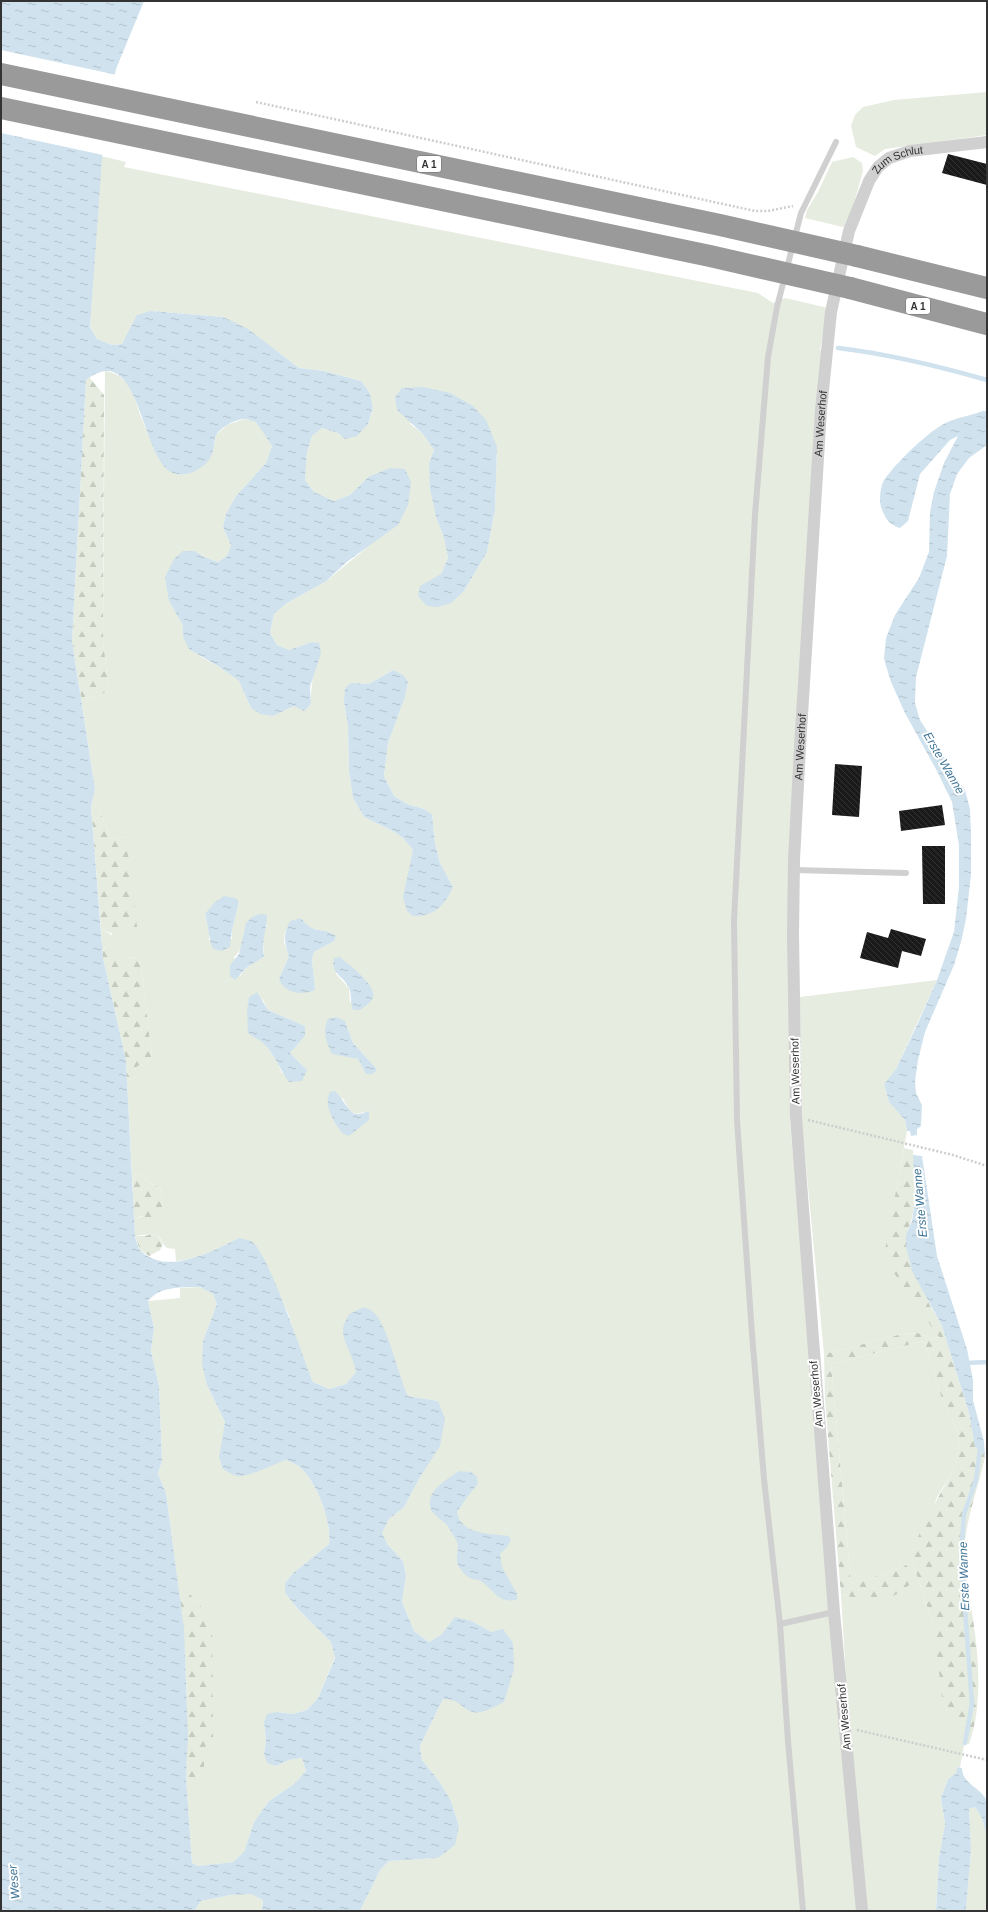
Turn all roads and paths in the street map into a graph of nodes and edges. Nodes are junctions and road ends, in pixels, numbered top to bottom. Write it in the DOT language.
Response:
graph roads {
  1 [pos="1,74"];
  2 [pos="256,102"];
  3 [pos="1,108"];
  4 [pos="836,142"];
  5 [pos="987,142"];
  6 [pos="806,201"];
  7 [pos="849,231"];
  8 [pos="987,288"];
  9 [pos="987,324"];
  10 [pos="794,870"];
  11 [pos="906,873"];
  12 [pos="796,1117"];
  13 [pos="987,1166"];
  14 [pos="834,1612"];
  15 [pos="780,1624"];
  16 [pos="845,1727"];
  17 [pos="987,1760"];
  18 [pos="803,1911"];
  19 [pos="862,1911"];
  1 -- 8 [label="highway, A 1, bridge"];
  2 -- 6 [label="path"];
  3 -- 9 [label="highway, A 1, bridge"];
  4 -- 6 [label="lane"];
  5 -- 7 [label="street, Zum Schlut"];
  6 -- 15 [label="lane"];
  7 -- 10 [label="street, Am Weserhof"];
  10 -- 11 [label="lane"];
  10 -- 12 [label="street, Am Weserhof"];
  12 -- 13 [label="path"];
  12 -- 14 [label="street, Am Weserhof"];
  14 -- 15 [label="lane"];
  14 -- 16 [label="street, Am Weserhof"];
  15 -- 18 [label="lane"];
  16 -- 17 [label="path"];
  16 -- 19 [label="street, Am Weserhof"];
}
